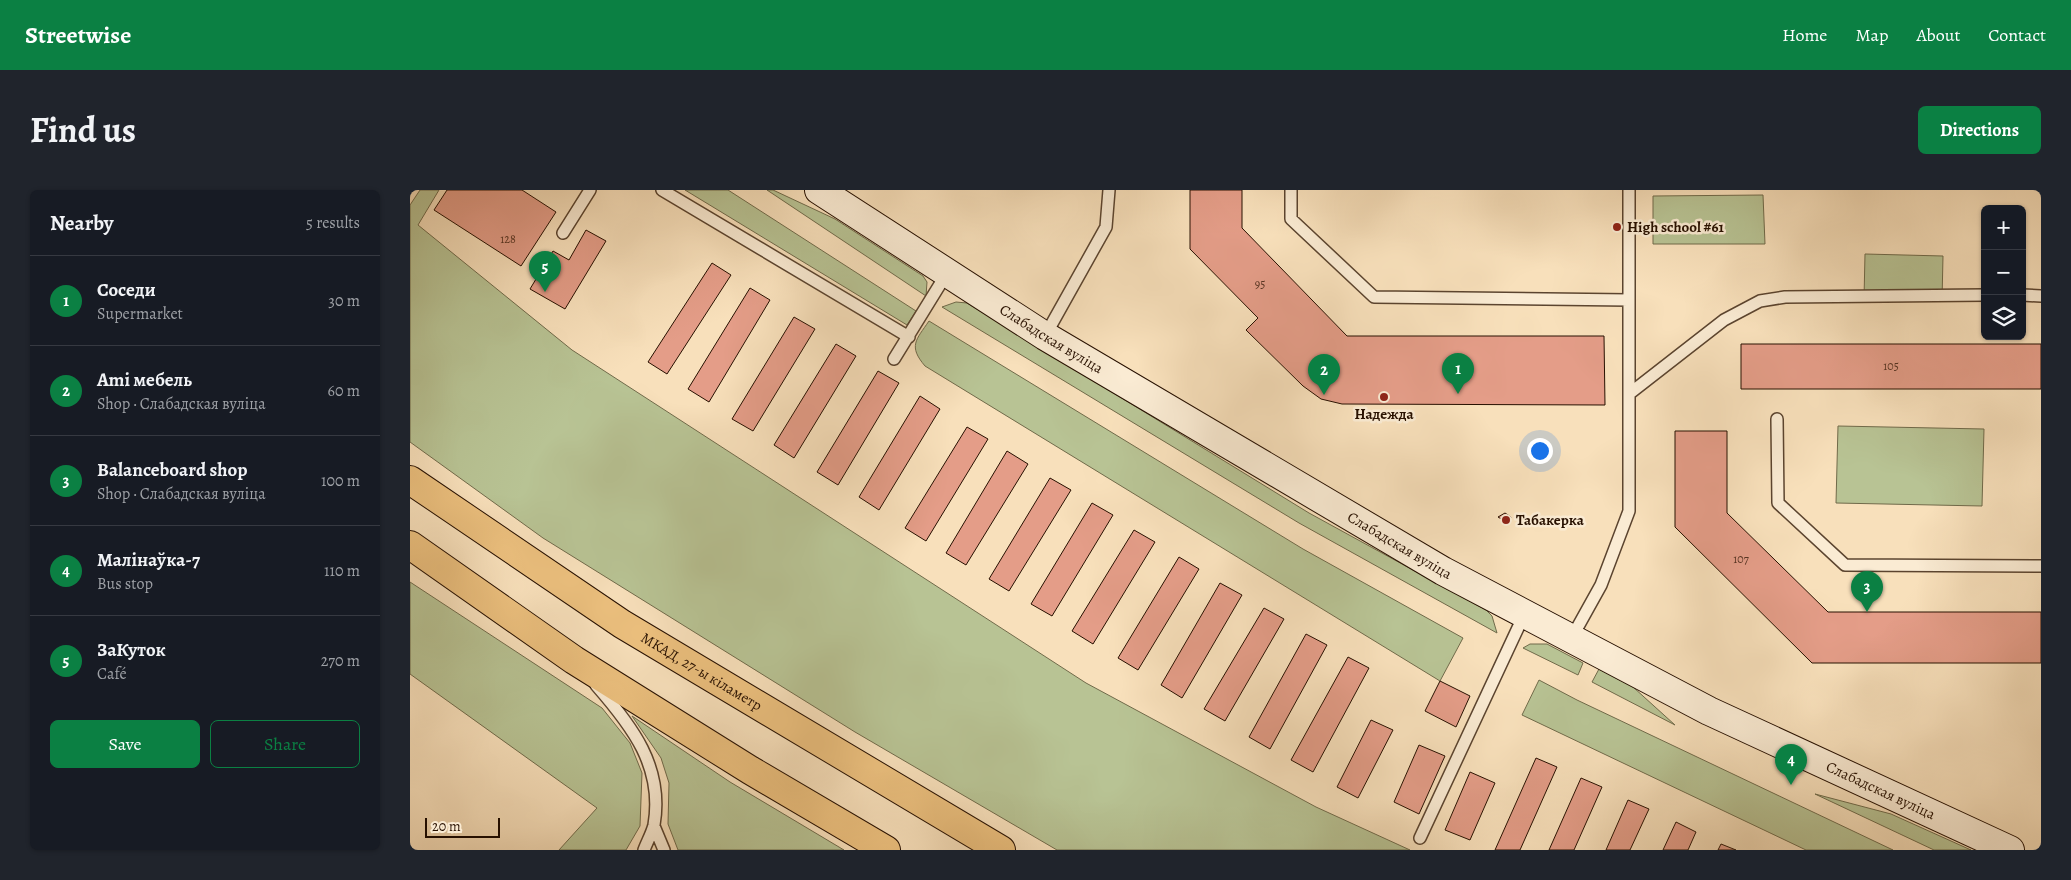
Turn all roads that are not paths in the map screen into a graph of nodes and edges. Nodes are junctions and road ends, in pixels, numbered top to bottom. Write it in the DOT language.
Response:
graph roads {
  1 [pos="590,190"];
  2 [pos="662,190"];
  3 [pos="819,190"];
  4 [pos="1109,190"];
  5 [pos="1291,190"];
  6 [pos="1629,190"];
  7 [pos="563,233"];
  8 [pos="947,273"];
  9 [pos="1981,295"];
  10 [pos="2026,296"];
  11 [pos="2041,296"];
  12 [pos="1629,300"];
  13 [pos="1045,336"];
  14 [pos="910,337"];
  15 [pos="894,359"];
  16 [pos="1629,394"];
  17 [pos="1778,419"];
  18 [pos="410,480"];
  19 [pos="410,545"];
  20 [pos="2041,566"];
  21 [pos="1524,615"];
  22 [pos="1571,639"];
  23 [pos="574,660"];
  24 [pos="654,826"];
  25 [pos="1420,838"];
  26 [pos="644,850"];
  27 [pos="664,850"];
  28 [pos="886,850"];
  29 [pos="1000,850"];
  30 [pos="2010,850"];
  1 -- 7 [label="lane"];
  2 -- 14 [label="lane"];
  3 -- 8 [label="main road, Слабадская вуліца"];
  4 -- 13 [label="lane"];
  5 -- 12 [label="lane"];
  6 -- 12 [label="lane"];
  8 -- 13 [label="main road, Слабадская вуліца"];
  8 -- 14 [label="lane"];
  9 -- 16 [label="lane"];
  10 -- 11 [label="lane"];
  12 -- 16 [label="lane"];
  13 -- 21 [label="main road, Слабадская вуліца"];
  14 -- 15 [label="lane"];
  16 -- 22 [label="lane"];
  17 -- 20 [label="lane"];
  18 -- 29 [label="highway, МКАД, 27-ы кіламетр"];
  19 -- 23 [label="highway"];
  21 -- 22 [label="main road, Слабадская вуліца"];
  21 -- 25 [label="lane"];
  22 -- 30 [label="main road, Слабадская вуліца"];
  23 -- 24 [label="lane"];
  23 -- 28 [label="highway"];
  24 -- 26 [label="lane"];
  24 -- 27 [label="lane"];
}
